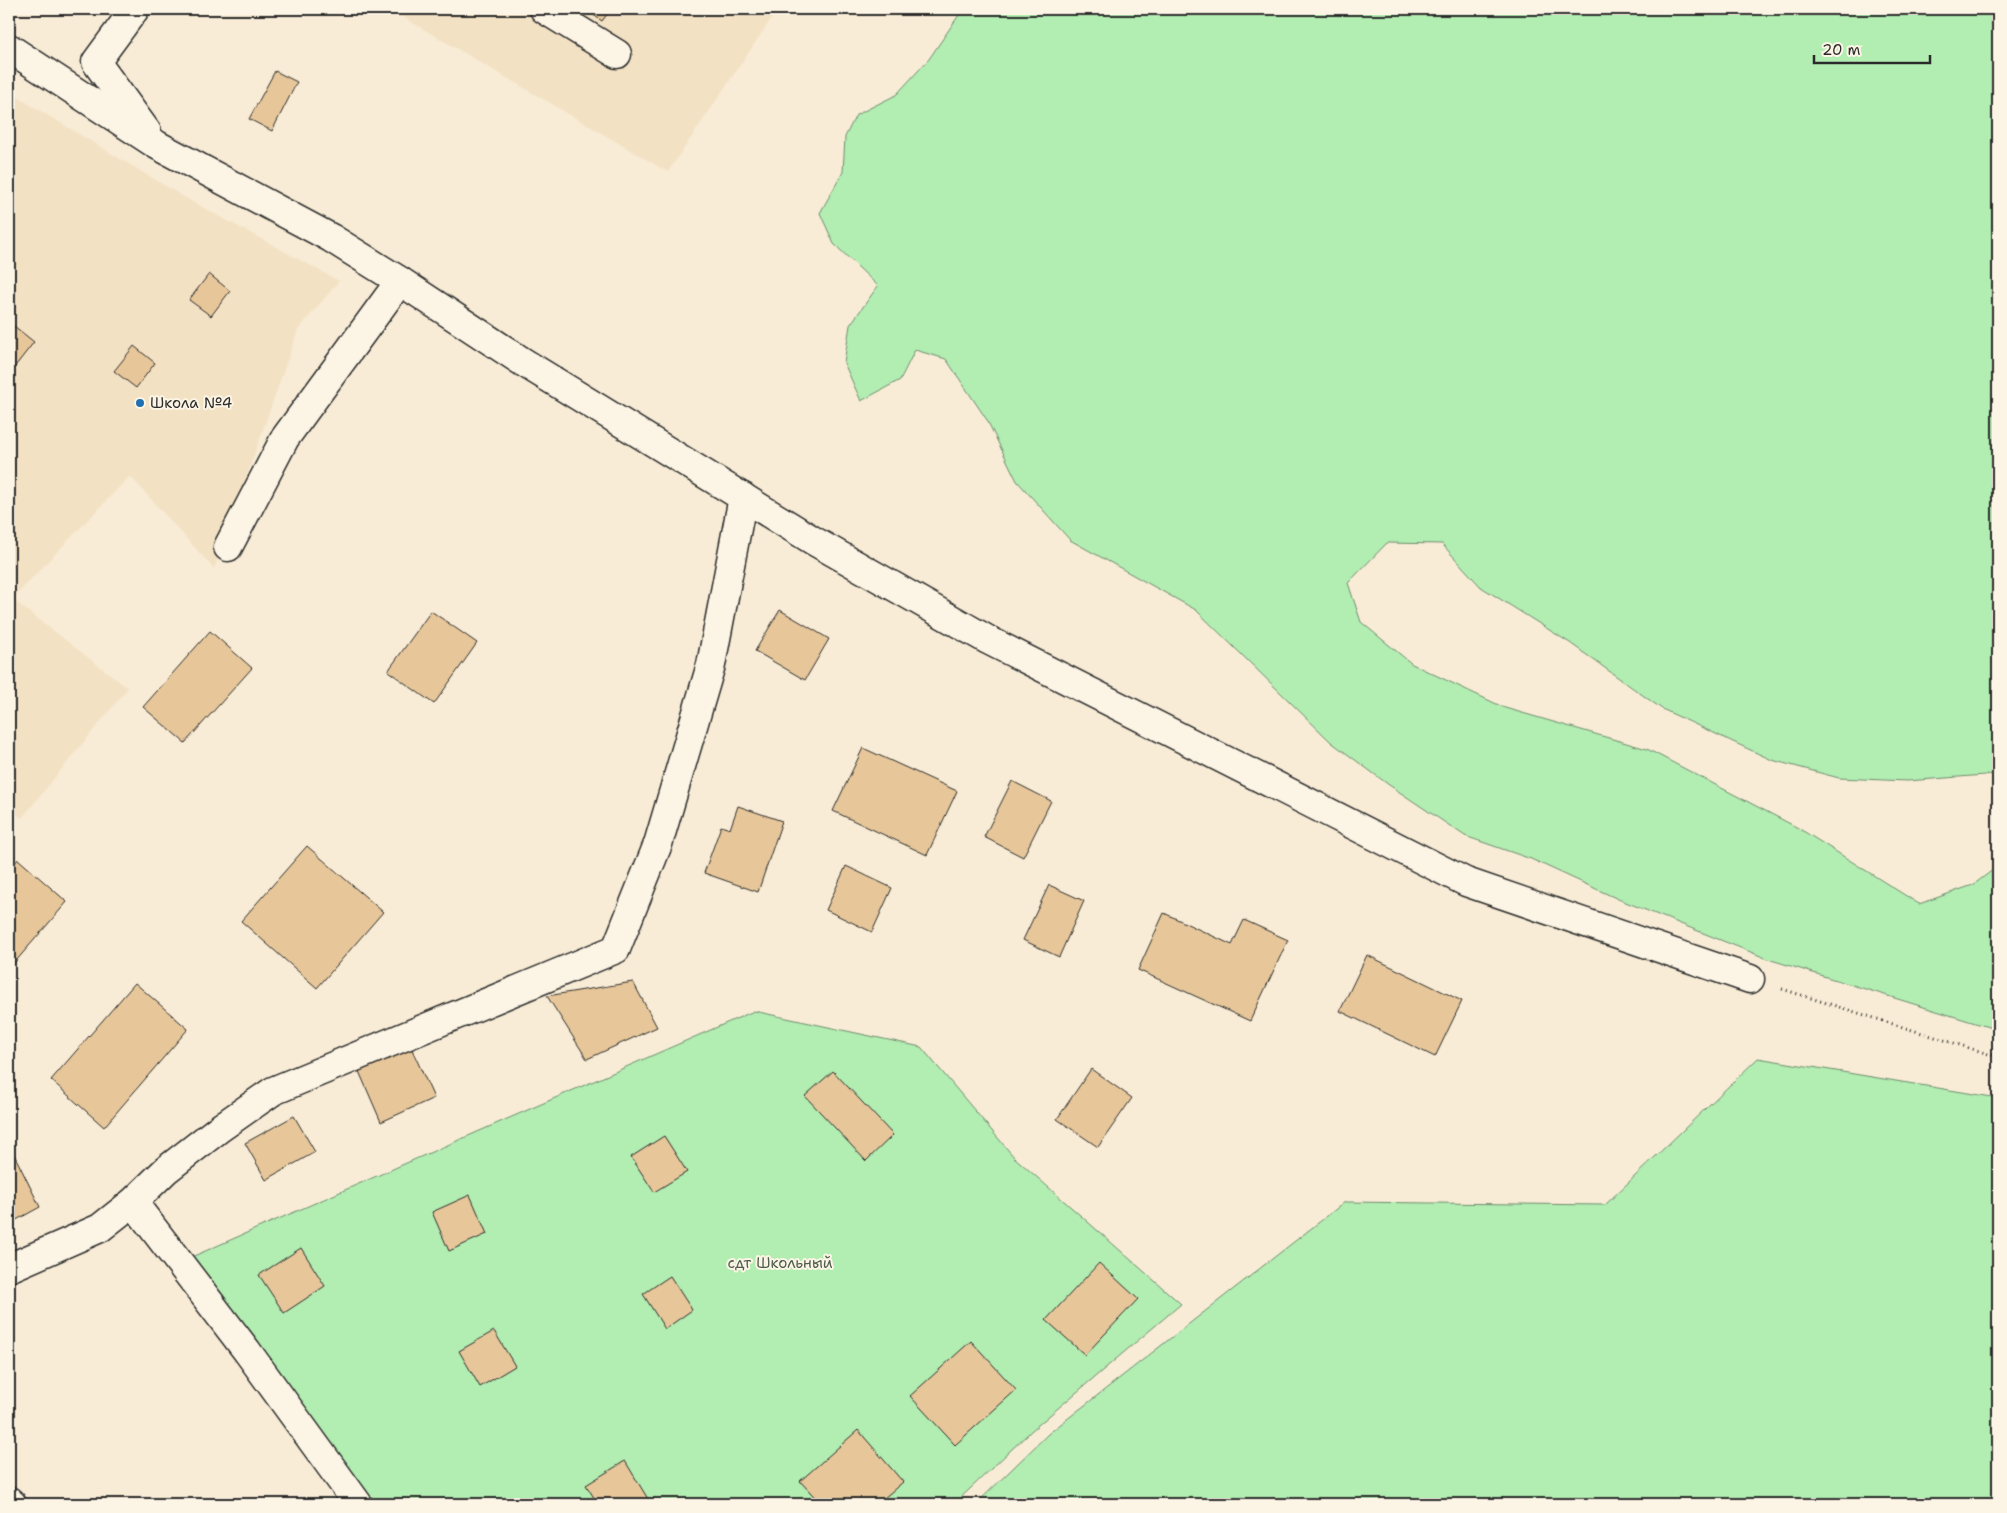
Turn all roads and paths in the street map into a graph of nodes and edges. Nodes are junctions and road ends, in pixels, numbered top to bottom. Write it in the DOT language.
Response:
graph roads {
  1 [pos="135,9"];
  2 [pos="544,9"];
  3 [pos="9,48"];
  4 [pos="617,54"];
  5 [pos="157,145"];
  6 [pos="400,281"];
  7 [pos="743,497"];
  8 [pos="228,547"];
  9 [pos="1750,979"];
  10 [pos="1998,1057"];
  11 [pos="133,1202"];
  12 [pos="9,1268"];
  13 [pos="9,1501"];
  14 [pos="12,1504"];
  15 [pos="358,1504"];
  1 -- 5 [label="street"];
  2 -- 4 [label="street"];
  3 -- 5 [label="street"];
  5 -- 6 [label="street"];
  6 -- 7 [label="street"];
  6 -- 8 [label="street"];
  7 -- 9 [label="street"];
  7 -- 11 [label="street"];
  9 -- 10 [label="path"];
  11 -- 12 [label="street"];
  11 -- 15 [label="street"];
  13 -- 14 [label="street"];
}
